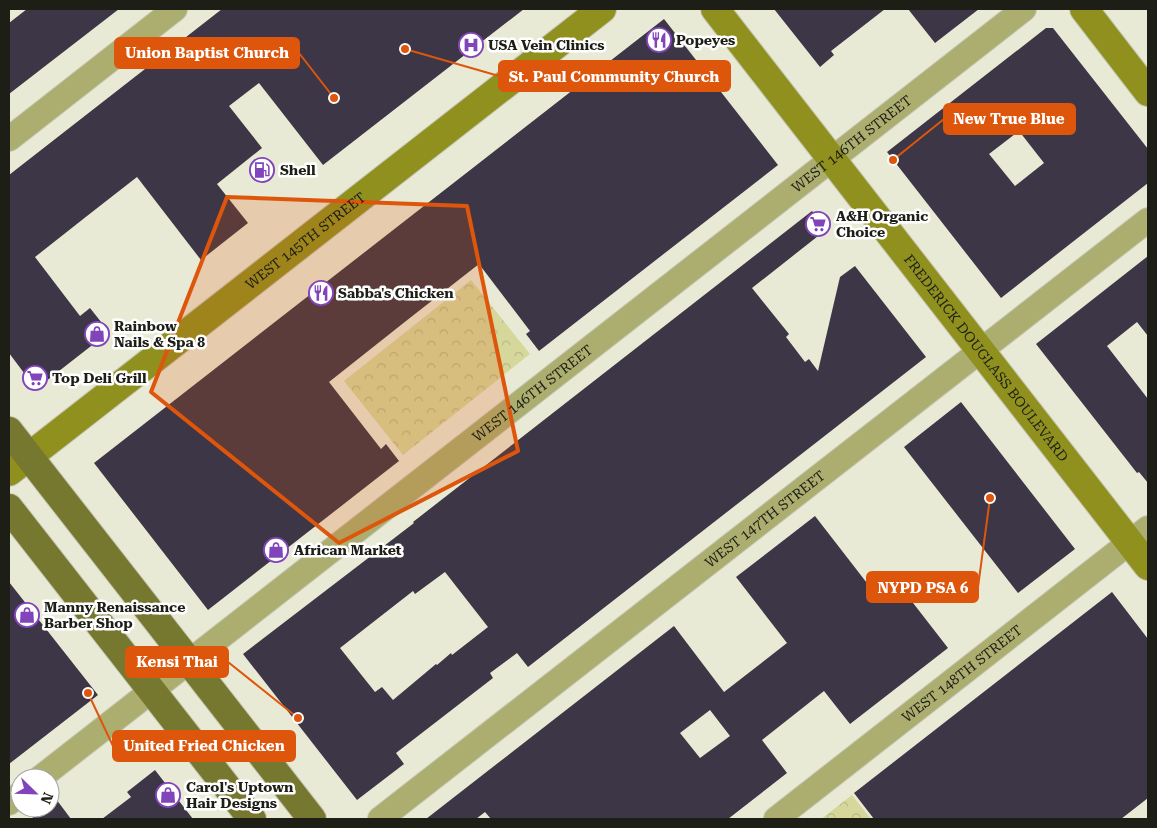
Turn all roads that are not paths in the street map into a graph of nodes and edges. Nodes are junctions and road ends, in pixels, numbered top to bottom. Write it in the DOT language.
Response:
graph roads {
  1 [pos="175,9"];
  2 [pos="602,9"];
  3 [pos="715,9"];
  4 [pos="1024,9"];
  5 [pos="1084,9"];
  6 [pos="1148,92"];
  7 [pos="9,139"];
  8 [pos="831,159"];
  9 [pos="1148,220"];
  10 [pos="980,351"];
  11 [pos="9,431"];
  12 [pos="19,464"];
  13 [pos="9,508"];
  14 [pos="1139,535"];
  15 [pos="1148,566"];
  16 [pos="189,661"];
  17 [pos="152,691"];
  18 [pos="53,768"];
  19 [pos="252,819"];
  20 [pos="312,819"];
  21 [pos="380,819"];
  22 [pos="776,819"];
  1 -- 7 [label="street"];
  2 -- 12 [label="main road, WEST 145TH STREET"];
  3 -- 8 [label="main road, FREDERICK DOUGLASS BOULEVARD"];
  4 -- 8 [label="street, WEST 146TH STREET"];
  5 -- 6 [label="main road"];
  8 -- 10 [label="main road, FREDERICK DOUGLASS BOULEVARD"];
  8 -- 16 [label="street, WEST 146TH STREET"];
  9 -- 10 [label="street, WEST 147TH STREET"];
  10 -- 14 [label="main road, FREDERICK DOUGLASS BOULEVARD"];
  10 -- 21 [label="street, WEST 147TH STREET"];
  11 -- 12 [label="main road"];
  12 -- 16 [label="main road"];
  13 -- 17 [label="main road"];
  14 -- 15 [label="main road, FREDERICK DOUGLASS BOULEVARD"];
  14 -- 22 [label="street, WEST 148TH STREET"];
  16 -- 17 [label="street, WEST 146TH STREET"];
  16 -- 20 [label="main road"];
  17 -- 18 [label="street, WEST 146TH STREET"];
  17 -- 19 [label="main road"];
}
